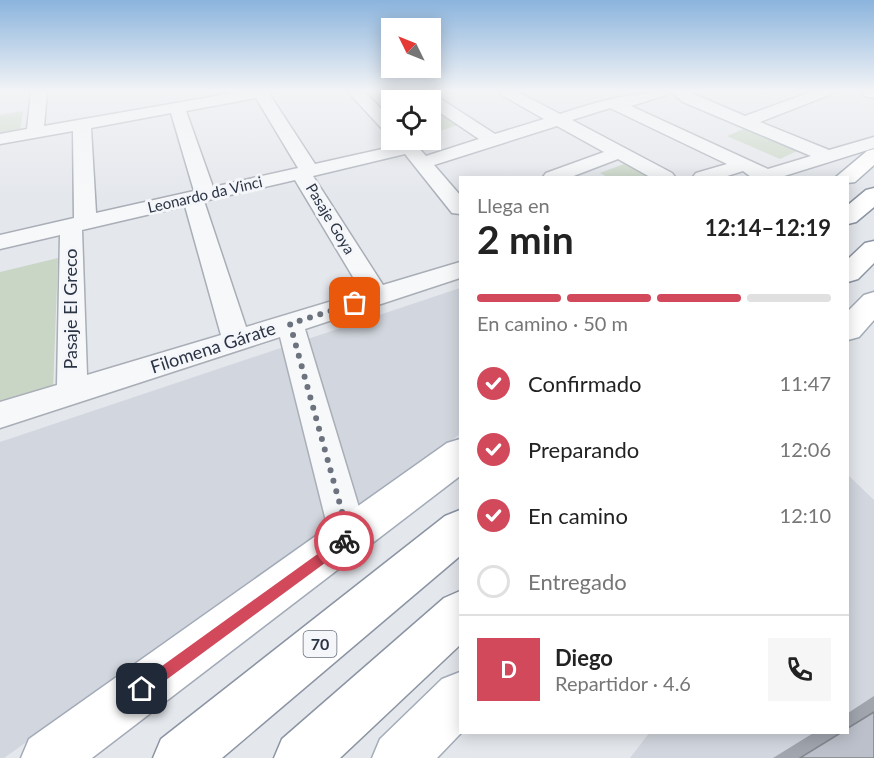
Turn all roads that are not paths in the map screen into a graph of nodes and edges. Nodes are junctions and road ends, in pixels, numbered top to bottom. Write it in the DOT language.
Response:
graph roads {
  1 [pos="35,127"];
  2 [pos="62,127"];
  3 [pos="82,127"];
  4 [pos="182,127"];
  5 [pos="281,127"];
  6 [pos="474,127"];
  7 [pos="537,127"];
  8 [pos="573,127"];
  9 [pos="667,127"];
  10 [pos="758,127"];
  11 [pos="35,132"];
  12 [pos="0,139"];
  13 [pos="495,141"];
  14 [pos="874,142"];
  15 [pos="441,147"];
  16 [pos="411,150"];
  17 [pos="620,153"];
  18 [pos="874,155"];
  19 [pos="828,156"];
  20 [pos="744,165"];
  21 [pos="305,172"];
  22 [pos="562,176"];
  23 [pos="663,176"];
  24 [pos="706,176"];
  25 [pos="763,176"];
  26 [pos="848,176"];
  27 [pos="874,195"];
  28 [pos="199,196"];
  29 [pos="459,207"];
  30 [pos="849,216"];
  31 [pos="78,224"];
  32 [pos="0,242"];
  33 [pos="874,249"];
  34 [pos="459,270"];
  35 [pos="849,272"];
  36 [pos="377,296"];
  37 [pos="874,302"];
  38 [pos="290,324"];
  39 [pos="849,328"];
  40 [pos="236,340"];
  41 [pos="72,392"];
  42 [pos="0,415"];
  43 [pos="459,456"];
  44 [pos="459,531"];
  45 [pos="349,537"];
  46 [pos="459,615"];
  47 [pos="459,698"];
  48 [pos="48,758"];
  49 [pos="180,758"];
  50 [pos="301,758"];
  51 [pos="399,758"];
  1 -- 11 [label="street"];
  2 -- 11 [label="street"];
  3 -- 31 [label="street, Pasaje El Greco"];
  4 -- 28 [label="street"];
  5 -- 21 [label="street, Pasaje Goya"];
  6 -- 13 [label="street"];
  7 -- 13 [label="street, Leonardo da Vinci"];
  8 -- 17 [label="street"];
  9 -- 20 [label="street"];
  10 -- 19 [label="street"];
  11 -- 12 [label="street"];
  13 -- 15 [label="street, Leonardo da Vinci"];
  14 -- 19 [label="street"];
  16 -- 21 [label="street, Leonardo da Vinci"];
  16 -- 29 [label="street"];
  17 -- 22 [label="street"];
  17 -- 23 [label="street"];
  18 -- 26 [label="main road"];
  19 -- 25 [label="street"];
  20 -- 24 [label="street"];
  20 -- 25 [label="street"];
  21 -- 28 [label="street, Leonardo da Vinci"];
  21 -- 36 [label="street, Pasaje Goya"];
  27 -- 30 [label="main road"];
  28 -- 31 [label="street, Leonardo da Vinci"];
  28 -- 40 [label="street"];
  31 -- 32 [label="street, Leonardo da Vinci"];
  31 -- 41 [label="street, Pasaje El Greco"];
  33 -- 35 [label="main road"];
  34 -- 36 [label="street, Filomena Gárate"];
  36 -- 38 [label="street, Filomena Gárate"];
  37 -- 39 [label="main road"];
  38 -- 40 [label="street, Filomena Gárate"];
  38 -- 45 [label="street"];
  40 -- 41 [label="street, Filomena Gárate"];
  41 -- 42 [label="street, Filomena Gárate"];
  43 -- 45 [label="main road"];
  44 -- 49 [label="main road, 70"];
  45 -- 48 [label="main road"];
  46 -- 50 [label="main road"];
  47 -- 51 [label="main road"];
}
